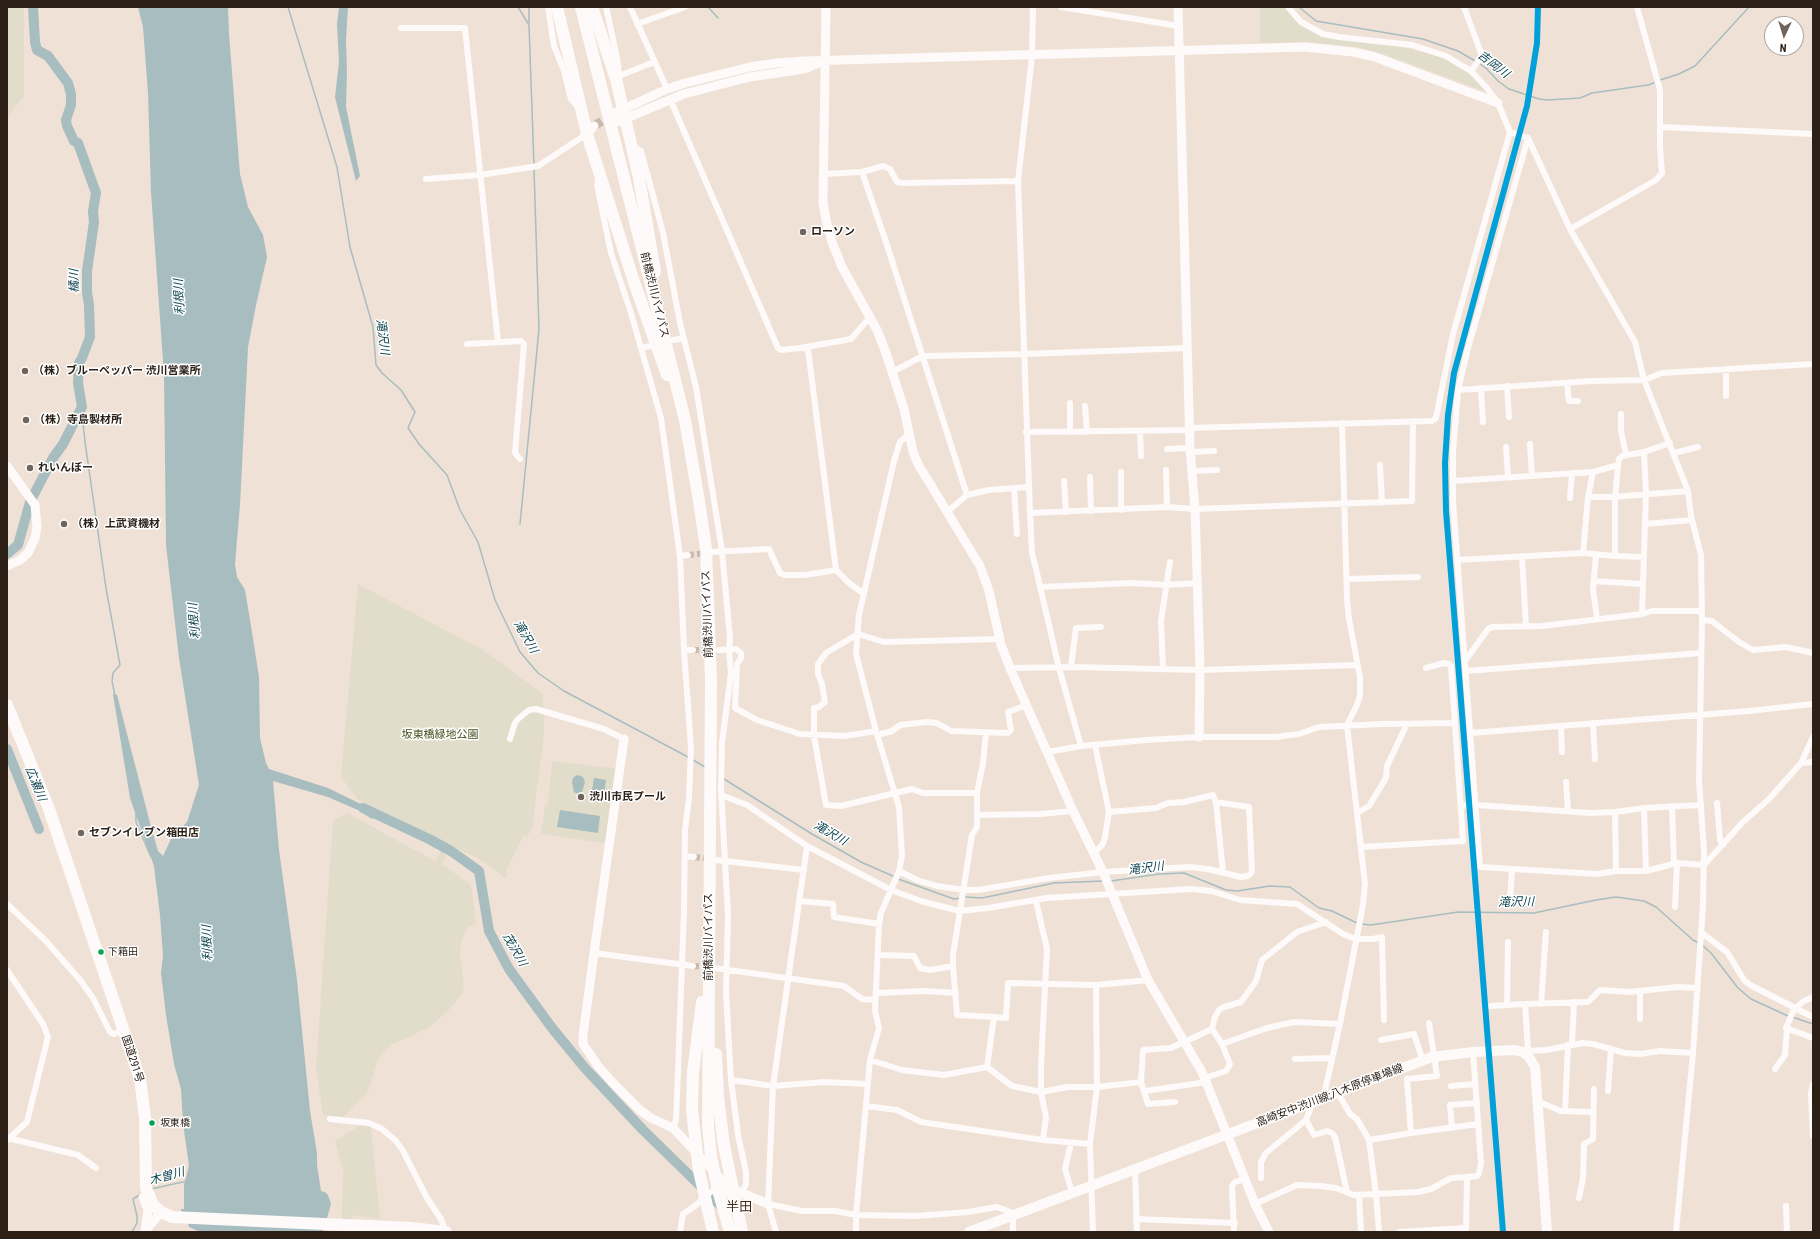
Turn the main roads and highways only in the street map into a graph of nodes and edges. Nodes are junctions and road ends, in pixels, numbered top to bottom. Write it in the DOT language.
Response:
graph roads {
  1 [pos="557,7"];
  2 [pos="581,7"];
  3 [pos="592,7"];
  4 [pos="681,404"];
  5 [pos="691,453"];
  6 [pos="7,705"];
  7 [pos="708,945"];
  8 [pos="709,989"];
  9 [pos="445,1232"];
  10 [pos="713,1232"];
  11 [pos="730,1232"];
  12 [pos="742,1232"];
  13 [pos="969,1232"];
  14 [pos="1547,1232"];
  1 -- 5 [label="highway"];
  2 -- 4 [label="highway, 前橋渋川バイパス"];
  3 -- 4 [label="highway"];
  4 -- 5 [label="highway, 前橋渋川バイパス"];
  5 -- 7 [label="highway, 前橋渋川バイパス"];
  6 -- 9 [label="highway, 国道291号"];
  7 -- 8 [label="highway, 前橋渋川バイパス"];
  7 -- 10 [label="highway"];
  8 -- 11 [label="highway, 前橋渋川バイパス"];
  8 -- 12 [label="highway"];
  13 -- 14 [label="main road, 高崎安中渋川線;八木原停車場線"];
}
